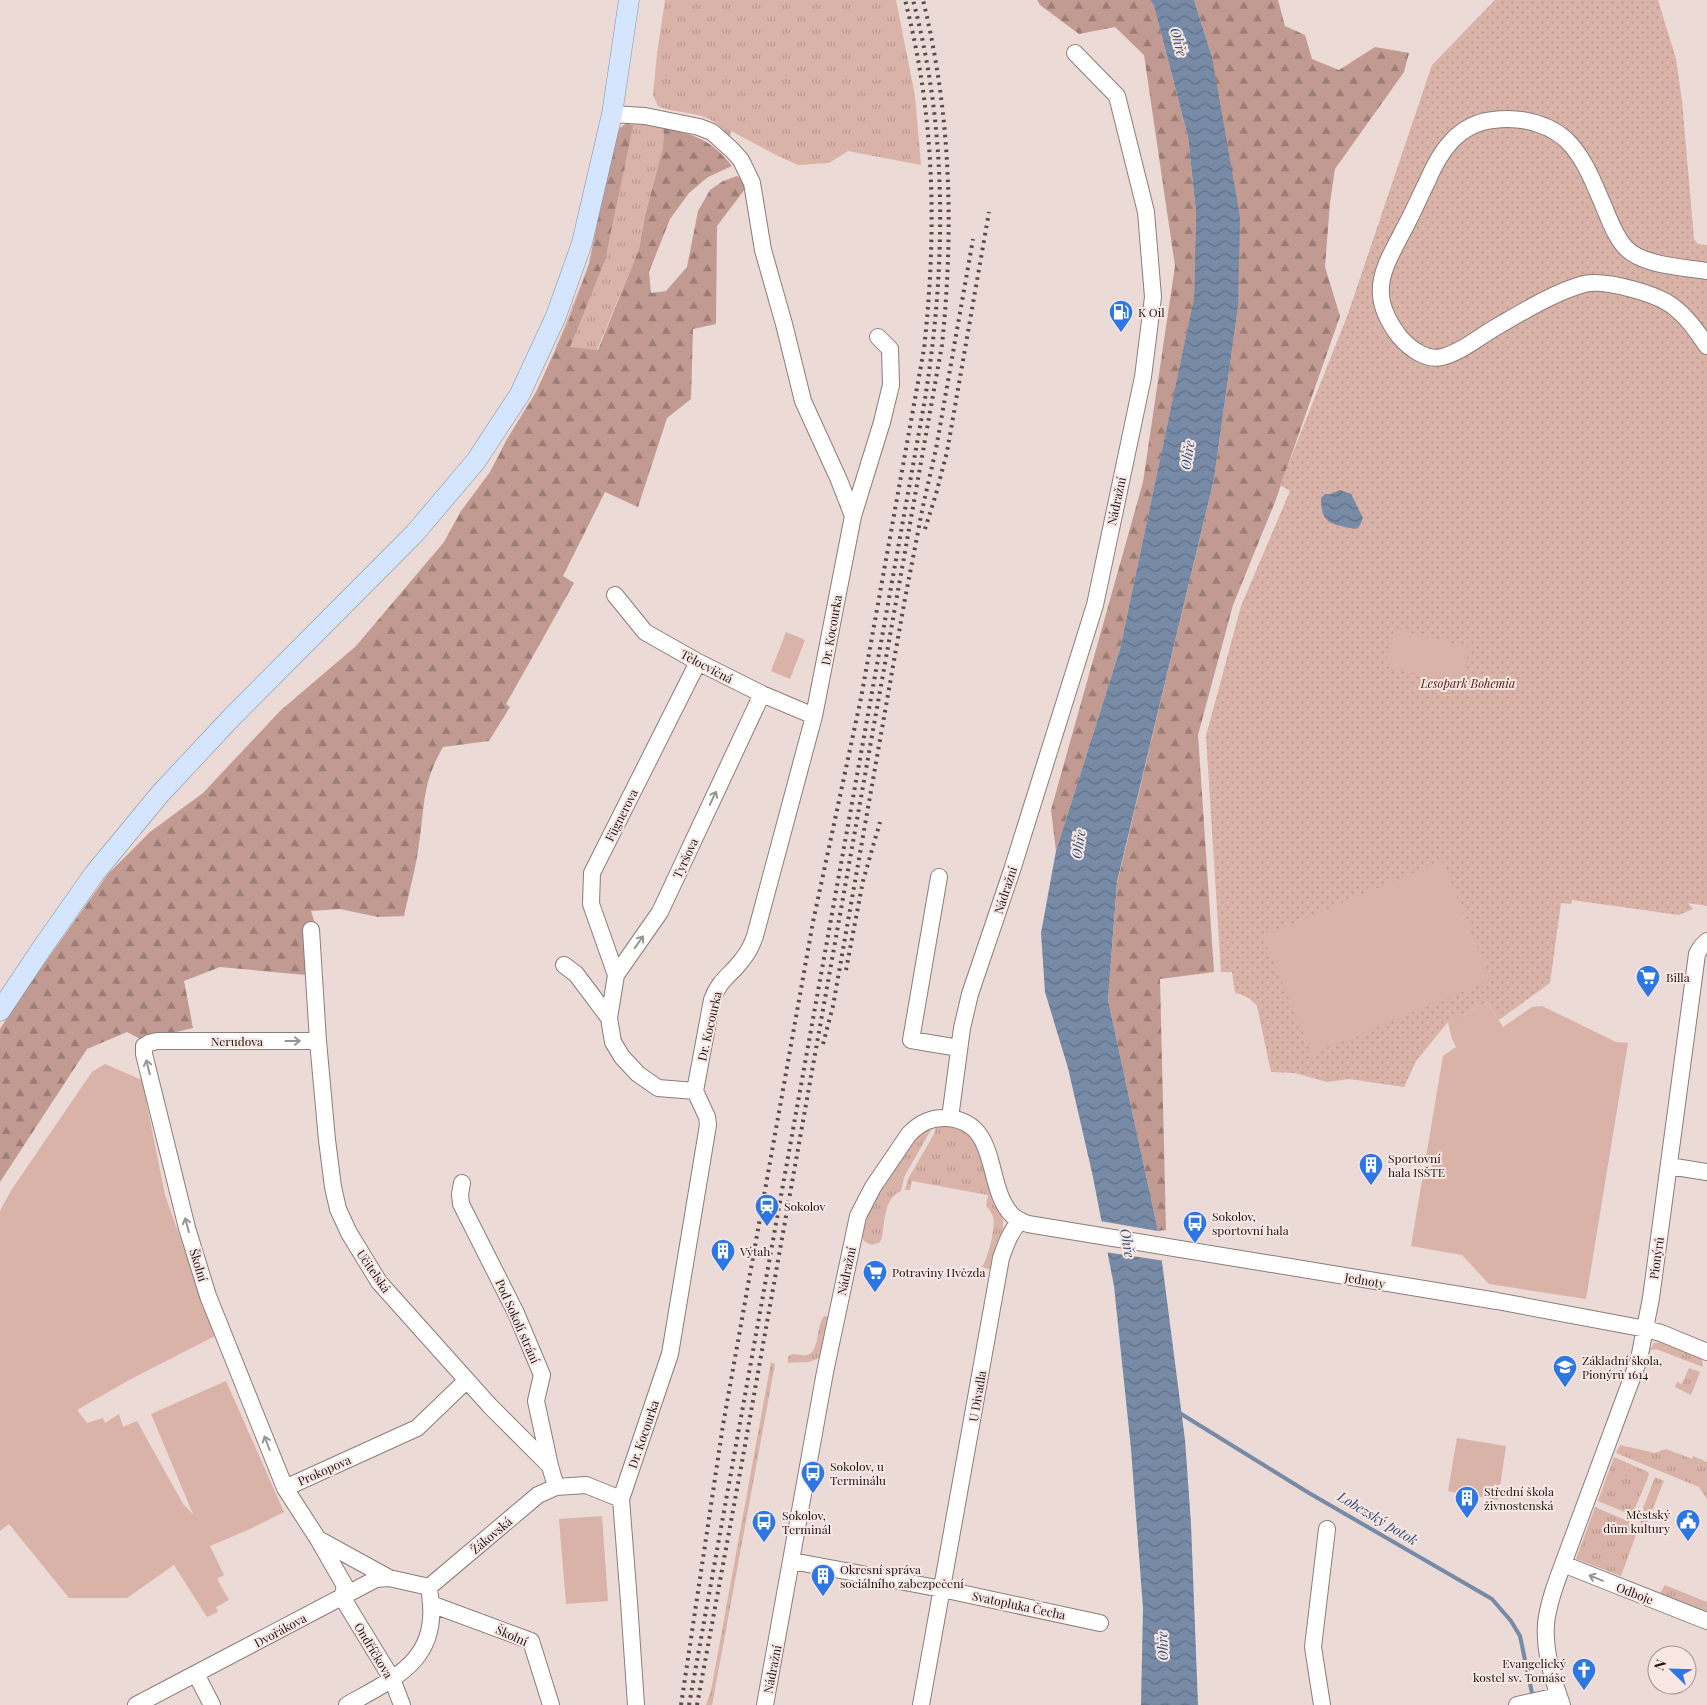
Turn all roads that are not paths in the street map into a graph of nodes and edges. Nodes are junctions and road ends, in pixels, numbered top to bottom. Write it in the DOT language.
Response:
graph roads {
  1 [pos="629,0"];
  2 [pos="1075,53"];
  3 [pos="612,114"];
  4 [pos="1707,271"];
  5 [pos="878,337"];
  6 [pos="1707,346"];
  7 [pos="853,516"];
  8 [pos="615,596"];
  9 [pos="698,662"];
  10 [pos="762,694"];
  11 [pos="814,716"];
  12 [pos="939,877"];
  13 [pos="311,930"];
  14 [pos="1706,941"];
  15 [pos="564,965"];
  16 [pos="616,975"];
  17 [pos="0,1011"];
  18 [pos="609,1018"];
  19 [pos="318,1041"];
  20 [pos="157,1042"];
  21 [pos="960,1048"];
  22 [pos="695,1091"];
  23 [pos="950,1118"];
  24 [pos="1669,1166"];
  25 [pos="1707,1172"];
  26 [pos="462,1183"];
  27 [pos="1020,1221"];
  28 [pos="1646,1328"];
  29 [pos="1707,1352"];
  30 [pos="466,1381"];
  31 [pos="550,1466"];
  32 [pos="556,1487"];
  33 [pos="285,1488"];
  34 [pos="621,1499"];
  35 [pos="1326,1529"];
  36 [pos="318,1539"];
  37 [pos="792,1561"];
  38 [pos="1563,1564"];
  39 [pos="389,1578"];
  40 [pos="429,1588"];
  41 [pos="942,1589"];
  42 [pos="342,1597"];
  43 [pos="431,1604"];
  44 [pos="1707,1621"];
  45 [pos="1100,1623"];
  46 [pos="196,1674"];
  47 [pos="392,1680"];
  48 [pos="1555,1700"];
  49 [pos="136,1705"];
  50 [pos="212,1705"];
  51 [pos="347,1705"];
  52 [pos="402,1705"];
  53 [pos="551,1705"];
  54 [pos="636,1705"];
  55 [pos="765,1705"];
  56 [pos="921,1705"];
  57 [pos="1322,1705"];
  58 [pos="1519,1705"];
  1 -- 3 [label="main road"];
  2 -- 21 [label="street, Nádražní"];
  3 -- 7 [label="street"];
  3 -- 17 [label="main road"];
  4 -- 6 [label="street"];
  5 -- 7 [label="street, Dr. Kocourka"];
  7 -- 11 [label="street, Dr. Kocourka"];
  8 -- 9 [label="street, Tělocvičná"];
  9 -- 10 [label="street, Tělocvičná"];
  9 -- 16 [label="street, Fügnerova"];
  10 -- 11 [label="street, Tělocvičná"];
  16 -- 10 [label="street, Tyršova, one-way"];
  11 -- 22 [label="street, Dr. Kocourka"];
  12 -- 21 [label="street"];
  13 -- 19 [label="street, Učitelská"];
  14 -- 24 [label="street, Pionýrů"];
  15 -- 18 [label="street"];
  16 -- 18 [label="street, Tyršova"];
  18 -- 22 [label="street"];
  20 -- 19 [label="street, Nerudova, one-way"];
  19 -- 30 [label="street, Učitelská"];
  33 -- 20 [label="street, Školní, one-way"];
  21 -- 23 [label="street, Nádražní"];
  22 -- 34 [label="street, Dr. Kocourka"];
  23 -- 27 [label="street"];
  23 -- 37 [label="street, Nádražní"];
  24 -- 25 [label="street"];
  24 -- 28 [label="street, Pionýrů"];
  26 -- 31 [label="street, Pod Sokolí strání"];
  27 -- 28 [label="street, Jednoty"];
  27 -- 41 [label="street, U Divadla"];
  28 -- 29 [label="street, Jednoty"];
  28 -- 38 [label="street, Pionýrů"];
  30 -- 31 [label="street, Učitelská"];
  30 -- 33 [label="street, Prokopova"];
  31 -- 32 [label="street, Učitelská"];
  32 -- 34 [label="street"];
  32 -- 40 [label="street, Žákovská"];
  33 -- 36 [label="street, Prokopova"];
  34 -- 54 [label="street, Dr. Kocourka"];
  35 -- 57 [label="street"];
  36 -- 39 [label="street"];
  36 -- 42 [label="street, Prokopova"];
  37 -- 41 [label="street, Svatopluka Čecha"];
  37 -- 55 [label="street, Nádražní"];
  44 -- 38 [label="street, Odboje, one-way"];
  38 -- 48 [label="street, Pionýrů"];
  39 -- 40 [label="street, Dvořákova"];
  39 -- 42 [label="street, Dvořákova"];
  40 -- 43 [label="street"];
  41 -- 45 [label="street, Svatopluka Čecha"];
  41 -- 56 [label="street, U Divadla"];
  42 -- 46 [label="street, Dvořákova"];
  42 -- 47 [label="street, Ondříčkova"];
  43 -- 47 [label="street"];
  43 -- 53 [label="street, Školní"];
  46 -- 49 [label="street, Dvořákova"];
  46 -- 50 [label="street"];
  47 -- 51 [label="street"];
  47 -- 52 [label="street, Ondříčkova"];
  48 -- 58 [label="street"];
}
